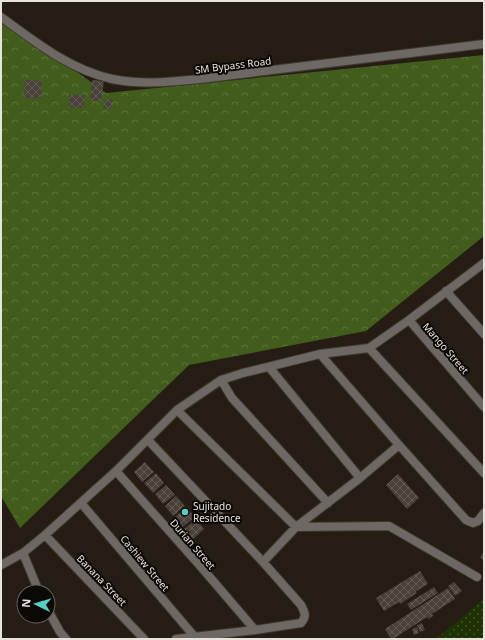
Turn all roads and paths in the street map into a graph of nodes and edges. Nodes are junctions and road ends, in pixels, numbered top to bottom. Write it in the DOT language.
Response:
graph roads {
  1 [pos="1,17"];
  2 [pos="484,44"];
  3 [pos="484,263"];
  4 [pos="446,291"];
  5 [pos="409,320"];
  6 [pos="484,334"];
  7 [pos="369,348"];
  8 [pos="320,354"];
  9 [pos="269,367"];
  10 [pos="221,380"];
  11 [pos="484,407"];
  12 [pos="176,410"];
  13 [pos="148,440"];
  14 [pos="399,445"];
  15 [pos="116,471"];
  16 [pos="484,473"];
  17 [pos="360,478"];
  18 [pos="81,503"];
  19 [pos="328,503"];
  20 [pos="484,513"];
  21 [pos="296,527"];
  22 [pos="46,535"];
  23 [pos="23,553"];
  24 [pos="263,562"];
  25 [pos="1,565"];
  26 [pos="477,577"];
  27 [pos="36,584"];
  28 [pos="56,624"];
  29 [pos="255,630"];
  30 [pos="194,636"];
  31 [pos="66,639"];
  32 [pos="144,639"];
  33 [pos="176,639"];
  1 -- 2 [label="street, SM Bypass Road"];
  3 -- 4 [label="street"];
  4 -- 5 [label="street"];
  4 -- 6 [label="street"];
  5 -- 7 [label="street"];
  5 -- 11 [label="street, Mango Street"];
  7 -- 8 [label="street"];
  7 -- 16 [label="street"];
  8 -- 9 [label="street"];
  8 -- 14 [label="street"];
  9 -- 10 [label="street"];
  9 -- 17 [label="street"];
  10 -- 12 [label="street"];
  10 -- 19 [label="street"];
  12 -- 13 [label="street"];
  12 -- 21 [label="street"];
  13 -- 15 [label="street"];
  13 -- 24 [label="street"];
  14 -- 17 [label="street"];
  14 -- 20 [label="street"];
  15 -- 18 [label="street"];
  15 -- 29 [label="street, Durian Street"];
  17 -- 19 [label="street"];
  18 -- 22 [label="street"];
  18 -- 30 [label="street, Cashiew Street"];
  19 -- 21 [label="street"];
  21 -- 24 [label="street"];
  21 -- 26 [label="street"];
  22 -- 23 [label="street"];
  22 -- 32 [label="street, Banana Street"];
  23 -- 25 [label="street"];
  23 -- 27 [label="street"];
  24 -- 29 [label="street"];
  28 -- 31 [label="street"];
  29 -- 30 [label="street"];
  30 -- 33 [label="street"];
}
